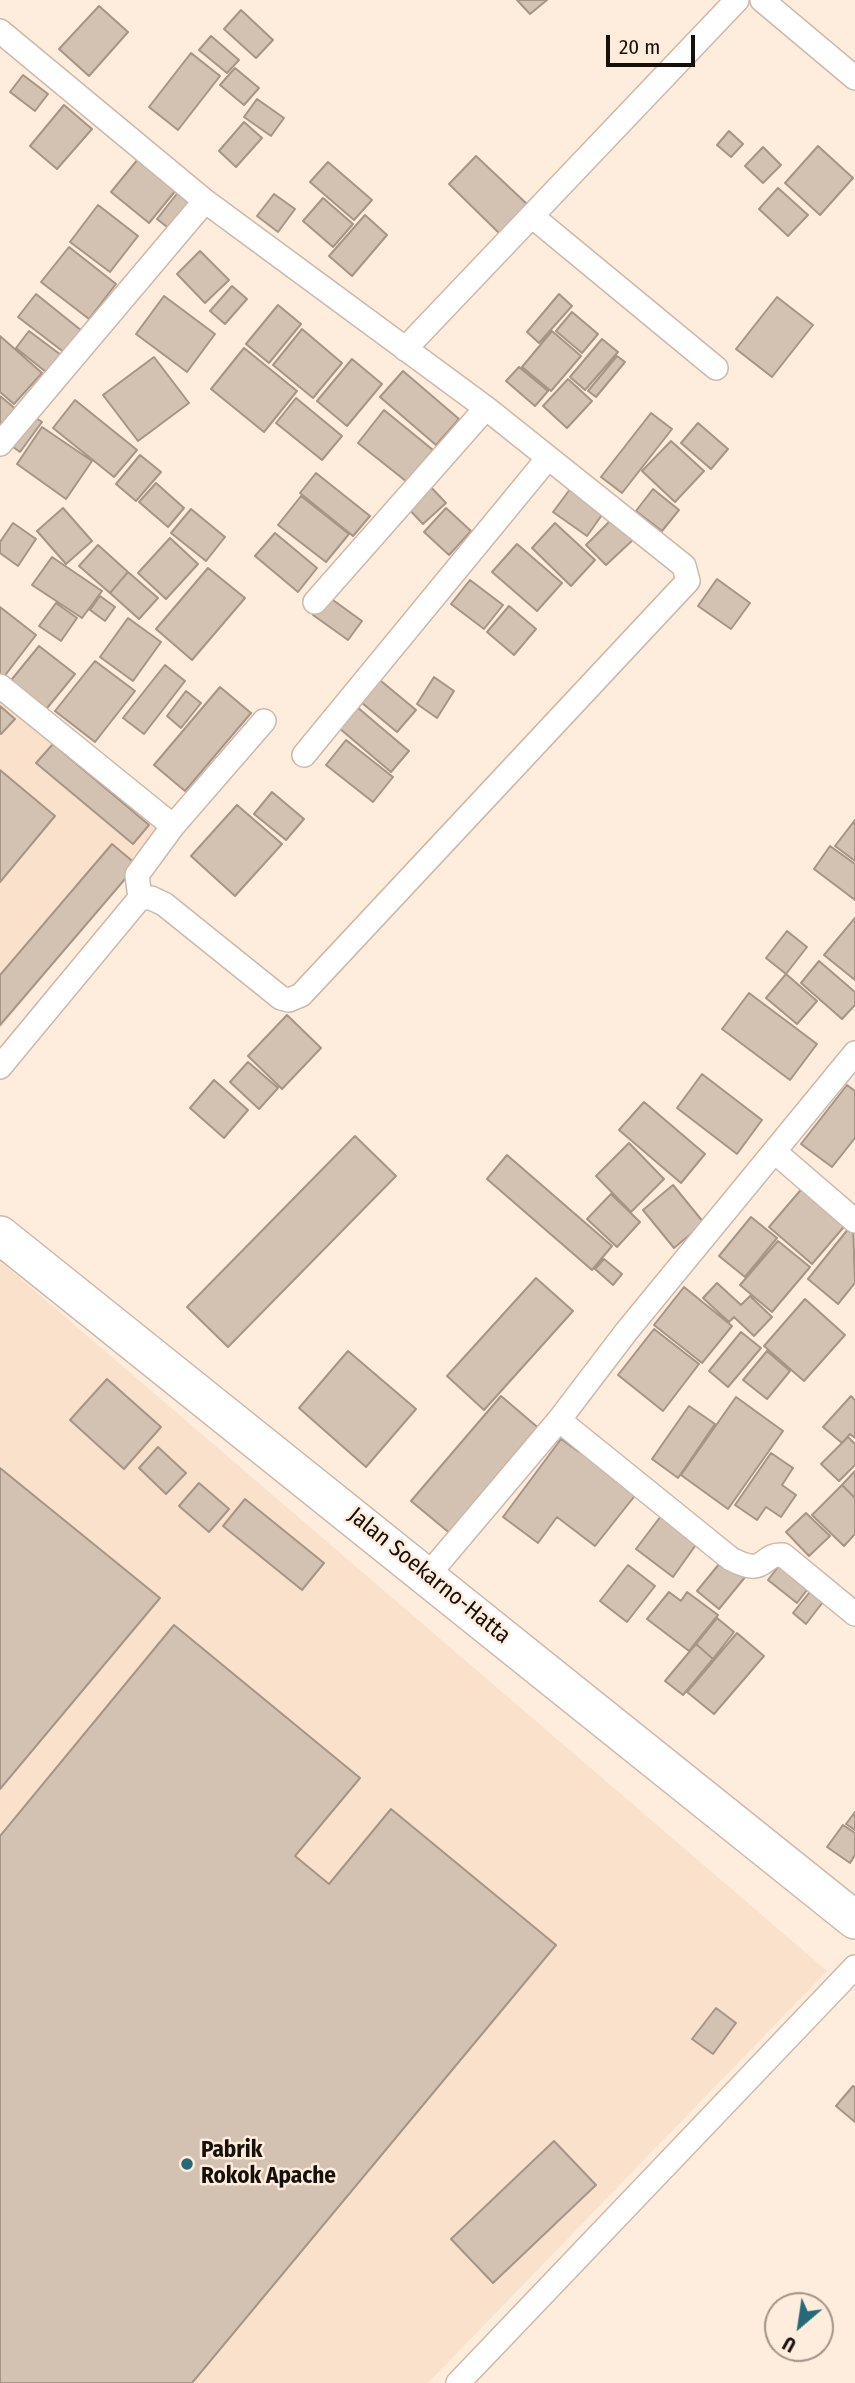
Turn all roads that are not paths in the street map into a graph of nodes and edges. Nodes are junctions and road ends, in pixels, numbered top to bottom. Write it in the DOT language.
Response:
graph roads {
  1 [pos="737,0"];
  2 [pos="762,0"];
  3 [pos="0,31"];
  4 [pos="855,78"];
  5 [pos="205,201"];
  6 [pos="533,217"];
  7 [pos="405,349"];
  8 [pos="716,368"];
  9 [pos="486,408"];
  10 [pos="0,444"];
  11 [pos="548,458"];
  12 [pos="316,602"];
  13 [pos="0,687"];
  14 [pos="264,721"];
  15 [pos="303,755"];
  16 [pos="173,826"];
  17 [pos="140,898"];
  18 [pos="855,1053"];
  19 [pos="0,1067"];
  20 [pos="775,1152"];
  21 [pos="855,1221"];
  22 [pos="0,1235"];
  23 [pos="559,1420"];
  24 [pos="428,1575"];
  25 [pos="855,1614"];
  26 [pos="855,1920"];
  27 [pos="855,1967"];
  28 [pos="458,2383"];
  1 -- 6 [label="street"];
  2 -- 4 [label="street"];
  3 -- 5 [label="street"];
  5 -- 7 [label="street"];
  5 -- 10 [label="street"];
  6 -- 7 [label="street"];
  6 -- 8 [label="street"];
  7 -- 9 [label="street"];
  9 -- 11 [label="street"];
  9 -- 12 [label="street"];
  11 -- 15 [label="street"];
  11 -- 17 [label="street"];
  13 -- 16 [label="street"];
  14 -- 16 [label="street"];
  16 -- 17 [label="street"];
  17 -- 19 [label="street"];
  18 -- 20 [label="street"];
  20 -- 21 [label="street"];
  20 -- 23 [label="street"];
  22 -- 24 [label="main road, Jalan Soekarno-Hatta"];
  23 -- 24 [label="street"];
  23 -- 25 [label="street"];
  24 -- 26 [label="main road, Jalan Soekarno-Hatta"];
  27 -- 28 [label="street"];
}
